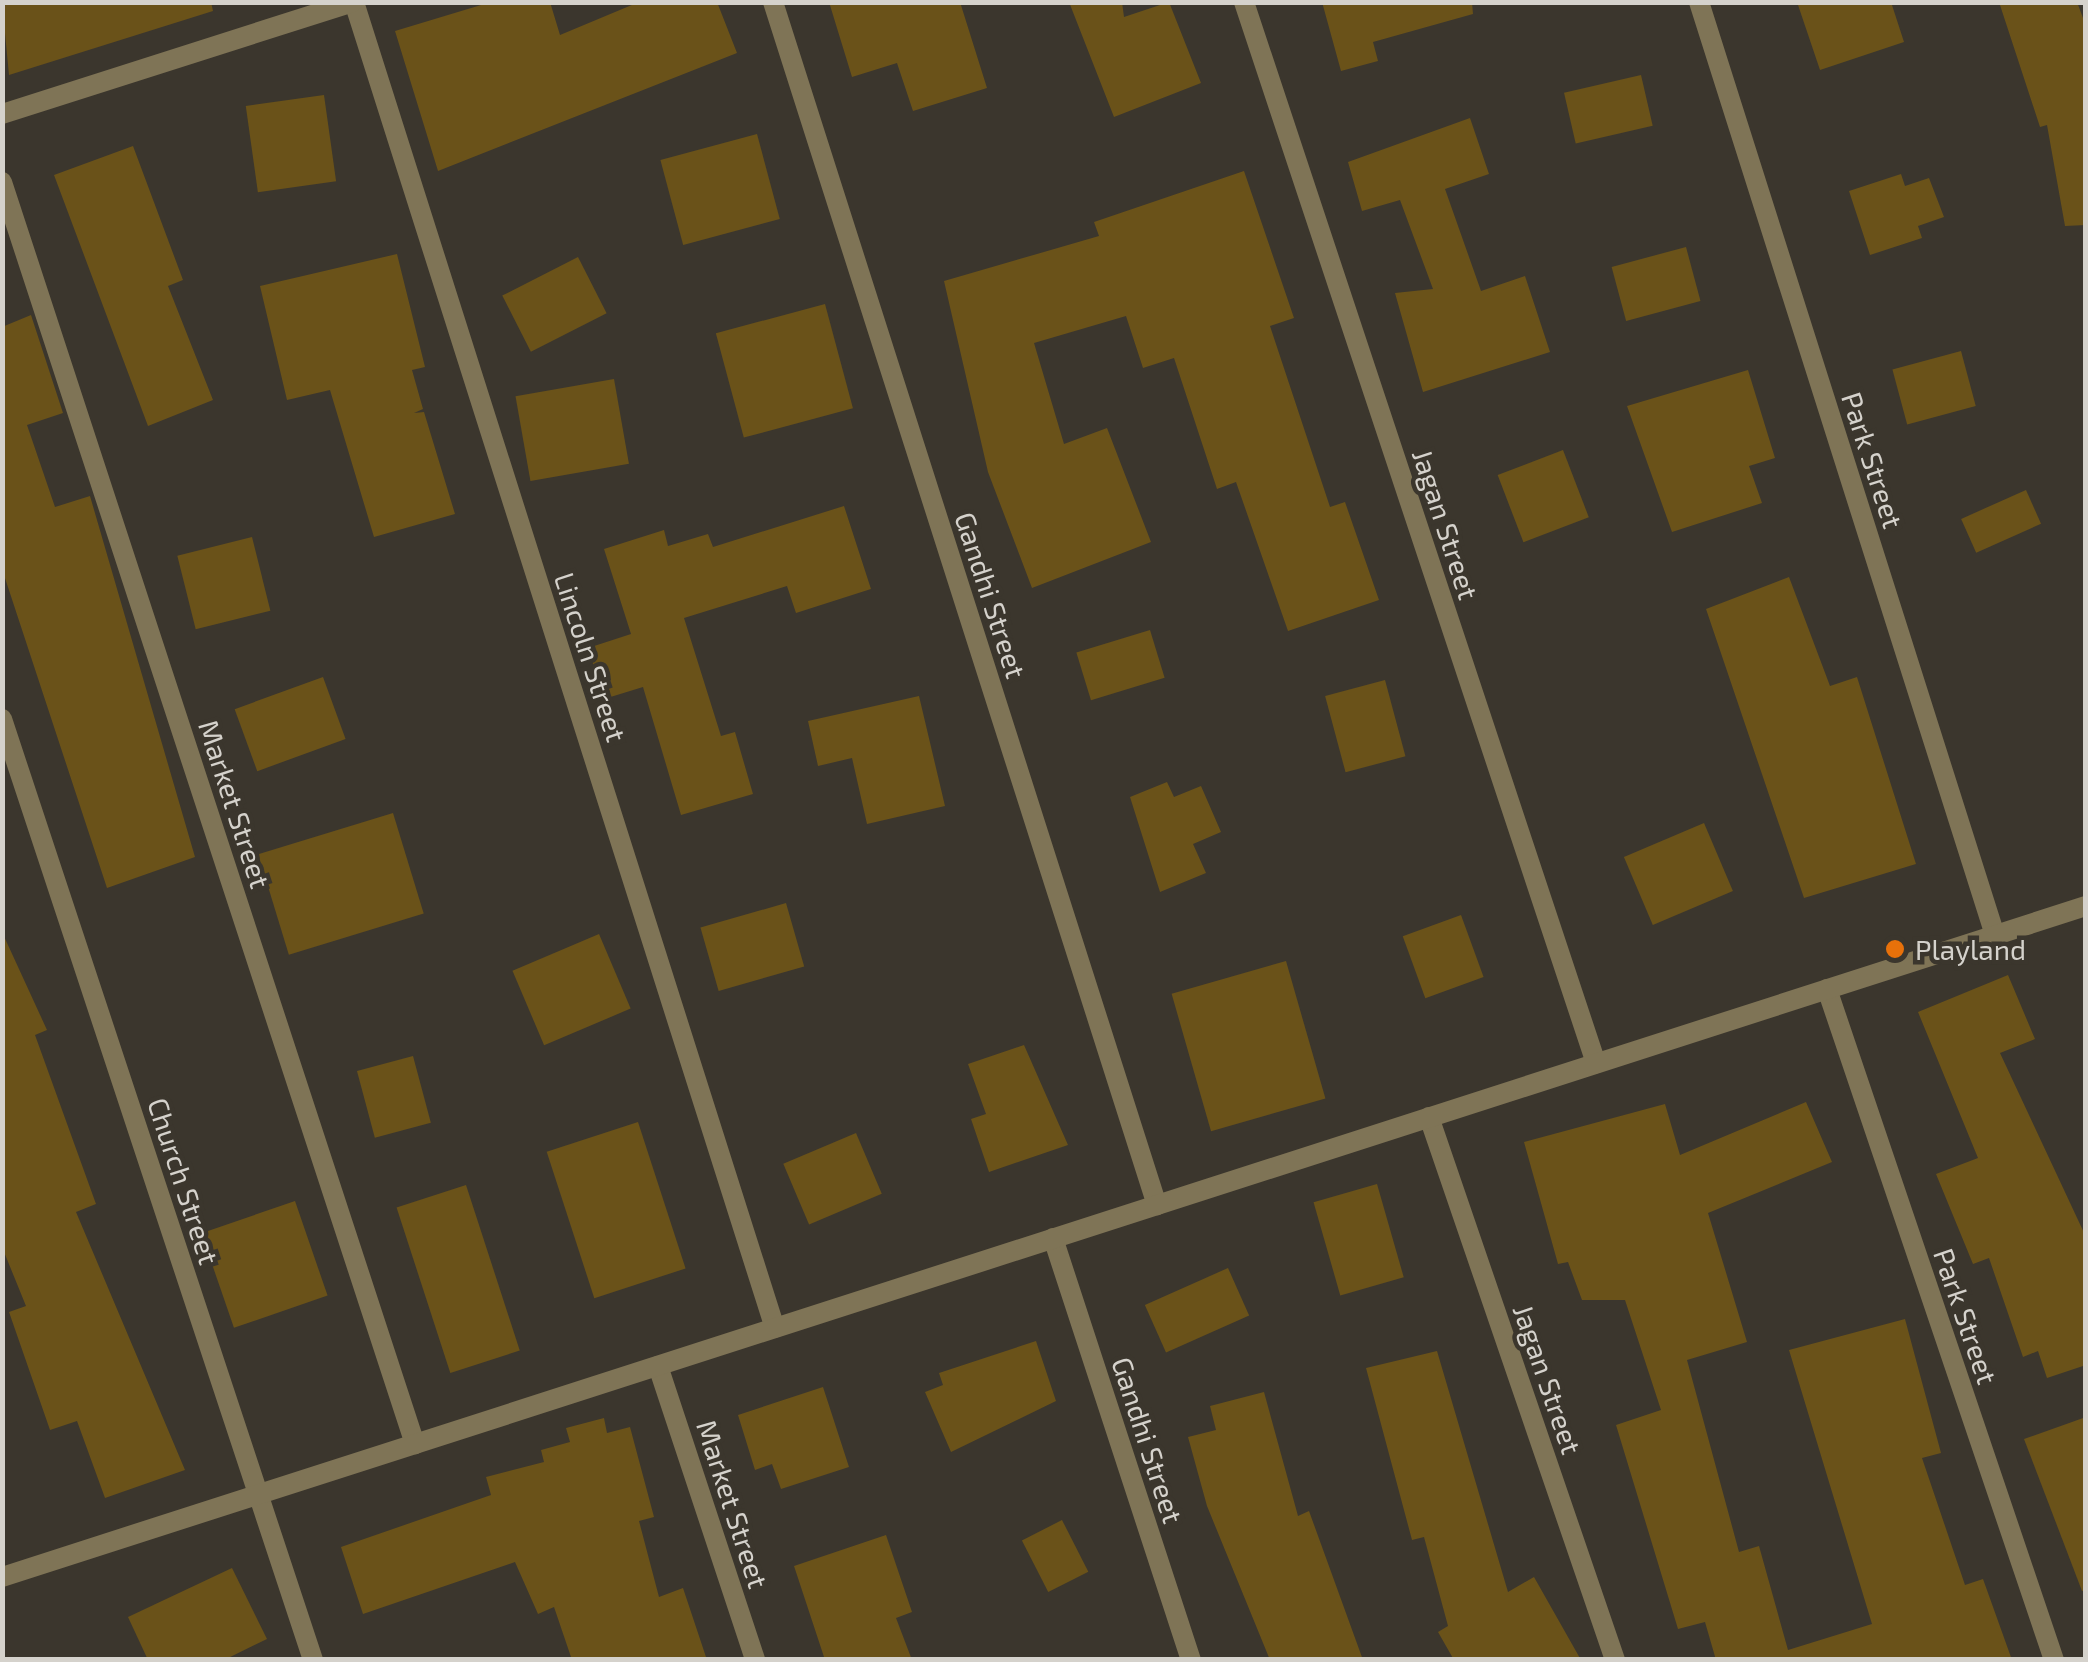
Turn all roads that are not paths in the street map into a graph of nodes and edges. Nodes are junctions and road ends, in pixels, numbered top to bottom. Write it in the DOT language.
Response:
graph roads {
  1 [pos="354,2"];
  2 [pos="774,2"];
  3 [pos="1244,2"];
  4 [pos="1699,2"];
  5 [pos="2,114"];
  6 [pos="2,182"];
  7 [pos="2,719"];
  8 [pos="2086,906"];
  9 [pos="1995,935"];
  10 [pos="1827,990"];
  11 [pos="1596,1064"];
  12 [pos="1429,1117"];
  13 [pos="1157,1205"];
  14 [pos="1053,1238"];
  15 [pos="775,1328"];
  16 [pos="658,1366"];
  17 [pos="416,1444"];
  18 [pos="258,1495"];
  19 [pos="2,1577"];
  20 [pos="313,1660"];
  21 [pos="755,1660"];
  22 [pos="1191,1660"];
  23 [pos="1615,1660"];
  24 [pos="2054,1660"];
  1 -- 5 [label="street"];
  1 -- 15 [label="street, Lincoln Street"];
  2 -- 13 [label="street, Gandhi Street"];
  3 -- 11 [label="street, Jagan Street"];
  4 -- 9 [label="street, Park Street"];
  6 -- 17 [label="street, Market Street"];
  7 -- 18 [label="street, Church Street"];
  8 -- 9 [label="street"];
  9 -- 10 [label="street"];
  10 -- 11 [label="street"];
  10 -- 24 [label="street, Park Street"];
  11 -- 12 [label="street"];
  12 -- 13 [label="street"];
  12 -- 23 [label="street, Jagan Street"];
  13 -- 14 [label="street"];
  14 -- 15 [label="street"];
  14 -- 22 [label="street, Gandhi Street"];
  15 -- 16 [label="street"];
  16 -- 17 [label="street"];
  16 -- 21 [label="street, Market Street"];
  17 -- 18 [label="street"];
  18 -- 19 [label="street"];
  18 -- 20 [label="street, Church Street"];
}
